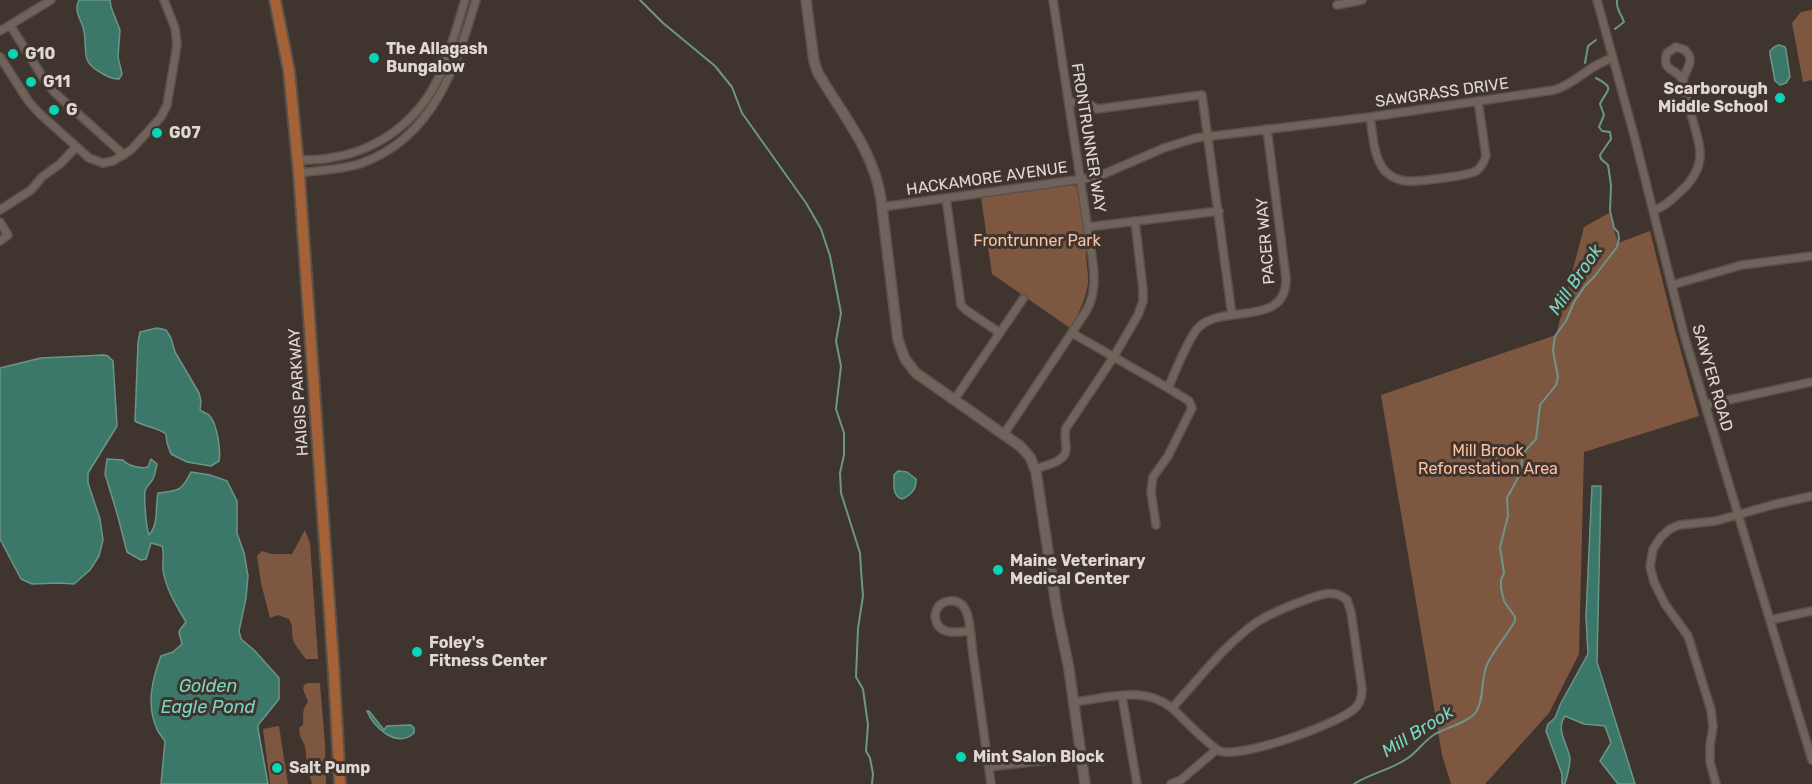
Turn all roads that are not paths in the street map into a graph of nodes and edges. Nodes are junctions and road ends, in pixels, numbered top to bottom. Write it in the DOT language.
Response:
graph roads {
  1 [pos="51,0"];
  2 [pos="165,0"];
  3 [pos="275,0"];
  4 [pos="465,0"];
  5 [pos="476,0"];
  6 [pos="806,0"];
  7 [pos="1053,0"];
  8 [pos="1362,0"];
  9 [pos="1597,0"];
  10 [pos="1337,5"];
  11 [pos="10,25"];
  12 [pos="0,31"];
  13 [pos="0,57"];
  14 [pos="1613,58"];
  15 [pos="1683,80"];
  16 [pos="1478,101"];
  17 [pos="1069,102"];
  18 [pos="1370,117"];
  19 [pos="1267,129"];
  20 [pos="1209,137"];
  21 [pos="76,147"];
  22 [pos="124,155"];
  23 [pos="298,160"];
  24 [pos="299,173"];
  25 [pos="1081,180"];
  26 [pos="946,198"];
  27 [pos="882,207"];
  28 [pos="0,210"];
  29 [pos="1653,210"];
  30 [pos="1218,211"];
  31 [pos="1135,221"];
  32 [pos="0,222"];
  33 [pos="1088,227"];
  34 [pos="0,241"];
  35 [pos="1812,256"];
  36 [pos="1672,285"];
  37 [pos="1023,299"];
  38 [pos="1232,315"];
  39 [pos="1000,333"];
  40 [pos="1072,333"];
  41 [pos="1113,358"];
  42 [pos="1812,382"];
  43 [pos="1168,388"];
  44 [pos="954,400"];
  45 [pos="1705,405"];
  46 [pos="1004,434"];
  47 [pos="1035,469"];
  48 [pos="1812,496"];
  49 [pos="1738,514"];
  50 [pos="1156,525"];
  51 [pos="1812,611"];
  52 [pos="1770,620"];
  53 [pos="970,631"];
  54 [pos="1122,696"];
  55 [pos="1074,702"];
  56 [pos="1172,708"];
  57 [pos="1812,725"];
  58 [pos="1802,727"];
  59 [pos="1216,750"];
  60 [pos="1081,756"];
  61 [pos="1812,760"];
  62 [pos="989,768"];
  63 [pos="340,784"];
  64 [pos="991,784"];
  65 [pos="1085,784"];
  66 [pos="1137,784"];
  67 [pos="1171,784"];
  68 [pos="1716,784"];
  1 -- 11 [label="street"];
  2 -- 22 [label="street"];
  3 -- 23 [label="main road, HAIGIS PARKWAY"];
  4 -- 23 [label="street"];
  5 -- 24 [label="street"];
  6 -- 27 [label="street"];
  7 -- 17 [label="street, FRONTRUNNER WAY"];
  8 -- 10 [label="street"];
  9 -- 14 [label="street, SAWYER ROAD"];
  11 -- 12 [label="street"];
  11 -- 22 [label="street"];
  13 -- 21 [label="street"];
  14 -- 16 [label="street, SAWGRASS DRIVE"];
  14 -- 29 [label="street, SAWYER ROAD"];
  15 -- 15 [label="street"];
  15 -- 29 [label="street"];
  16 -- 18 [label="street, SAWGRASS DRIVE"];
  16 -- 18 [label="street"];
  17 -- 20 [label="street"];
  17 -- 25 [label="street, FRONTRUNNER WAY"];
  18 -- 19 [label="street, SAWGRASS DRIVE"];
  19 -- 20 [label="street, HACKAMORE AVENUE"];
  19 -- 38 [label="street, PACER WAY"];
  20 -- 25 [label="street, HACKAMORE AVENUE"];
  20 -- 30 [label="street"];
  21 -- 22 [label="street"];
  21 -- 28 [label="street"];
  23 -- 24 [label="main road, HAIGIS PARKWAY"];
  24 -- 63 [label="main road, HAIGIS PARKWAY"];
  25 -- 26 [label="street, HACKAMORE AVENUE"];
  25 -- 33 [label="street, FRONTRUNNER WAY"];
  26 -- 27 [label="street, HACKAMORE AVENUE"];
  26 -- 39 [label="street"];
  27 -- 44 [label="street"];
  29 -- 36 [label="street, SAWYER ROAD"];
  30 -- 31 [label="street"];
  30 -- 38 [label="street"];
  31 -- 33 [label="street"];
  31 -- 41 [label="street"];
  32 -- 34 [label="street"];
  33 -- 40 [label="street, FRONTRUNNER WAY"];
  35 -- 36 [label="street"];
  36 -- 45 [label="street, SAWYER ROAD"];
  37 -- 39 [label="street"];
  38 -- 43 [label="street, PACER WAY"];
  39 -- 44 [label="street"];
  40 -- 41 [label="street"];
  40 -- 46 [label="street, FRONTRUNNER WAY"];
  41 -- 43 [label="street"];
  41 -- 47 [label="street"];
  42 -- 45 [label="street"];
  43 -- 50 [label="street"];
  44 -- 46 [label="street"];
  45 -- 49 [label="street, SAWYER ROAD"];
  46 -- 47 [label="street"];
  47 -- 55 [label="street"];
  48 -- 49 [label="street"];
  49 -- 52 [label="street, SAWYER ROAD"];
  49 -- 68 [label="street"];
  51 -- 52 [label="street"];
  52 -- 58 [label="street, SAWYER ROAD"];
  53 -- 53 [label="street"];
  53 -- 62 [label="street"];
  54 -- 55 [label="street"];
  54 -- 56 [label="street"];
  54 -- 66 [label="street"];
  55 -- 60 [label="street"];
  56 -- 59 [label="street"];
  56 -- 59 [label="street"];
  57 -- 58 [label="street"];
  58 -- 61 [label="street, SAWYER ROAD"];
  59 -- 67 [label="street"];
  60 -- 62 [label="street"];
  60 -- 65 [label="street"];
  62 -- 64 [label="street"];
}
